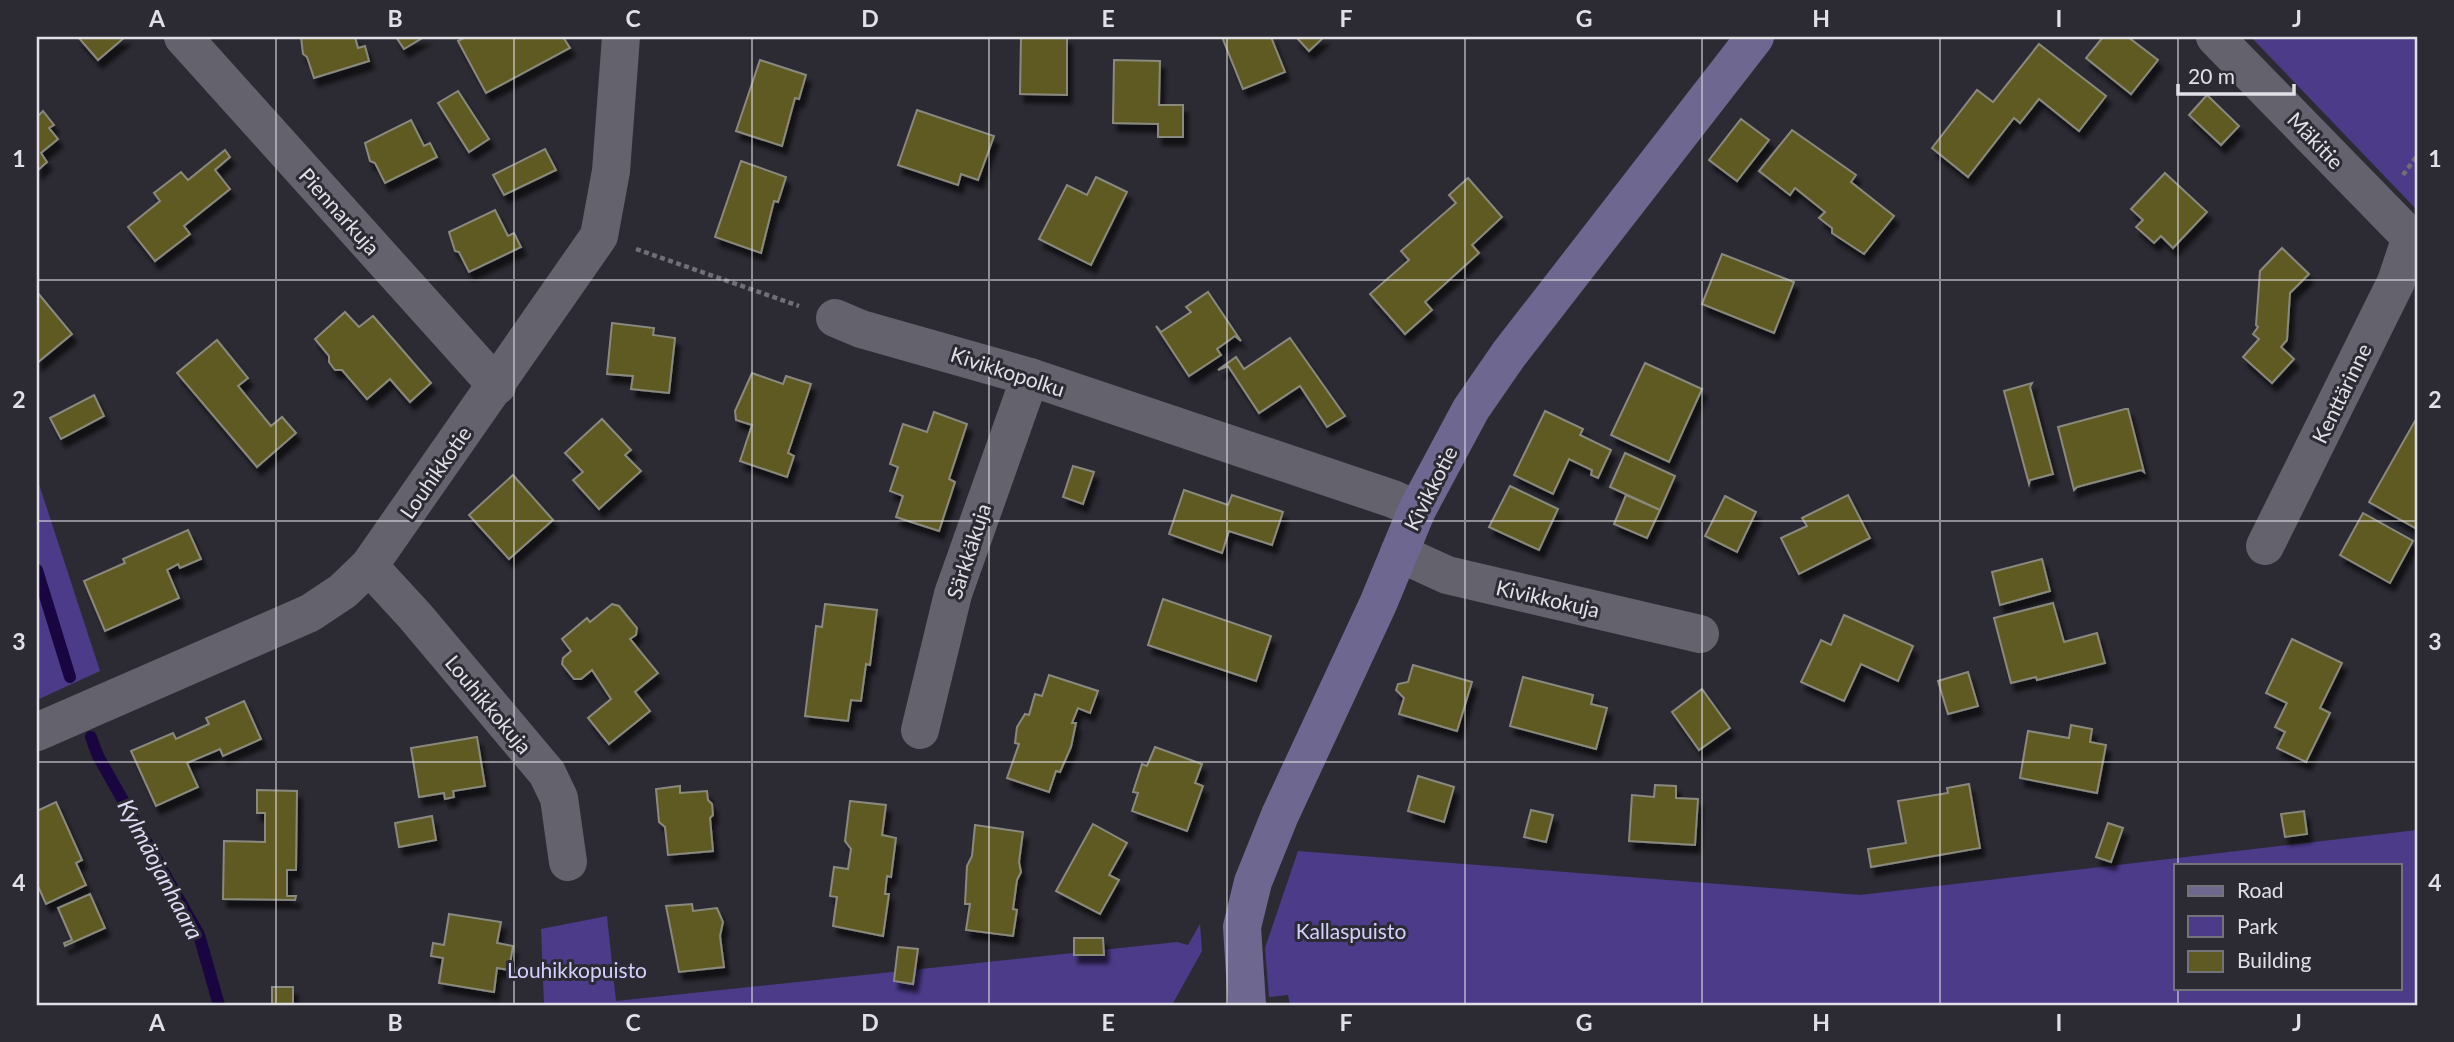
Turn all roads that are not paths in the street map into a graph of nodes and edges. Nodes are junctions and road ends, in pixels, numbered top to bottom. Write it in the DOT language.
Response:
graph roads {
  1 [pos="183,37"];
  2 [pos="621,37"];
  3 [pos="1755,37"];
  4 [pos="2215,37"];
  5 [pos="2414,240"];
  6 [pos="835,318"];
  7 [pos="1030,376"];
  8 [pos="497,386"];
  9 [pos="1417,510"];
  10 [pos="2265,546"];
  11 [pos="1399,553"];
  12 [pos="369,566"];
  13 [pos="1700,634"];
  14 [pos="920,730"];
  15 [pos="37,732"];
  16 [pos="568,862"];
  17 [pos="1247,1005"];
  1 -- 8 [label="street, Piennarkuja"];
  2 -- 8 [label="street, Louhikkotie"];
  3 -- 9 [label="street, Kivikkotie"];
  4 -- 5 [label="street, Mäkitie"];
  5 -- 10 [label="street, Kenttärinne"];
  6 -- 7 [label="street, Kivikkopolku"];
  7 -- 9 [label="street, Kivikkopolku"];
  7 -- 14 [label="street, Särkkäkuja"];
  8 -- 12 [label="street, Louhikkotie"];
  9 -- 11 [label="street, Kivikkotie"];
  11 -- 13 [label="street, Kivikkokuja"];
  11 -- 17 [label="street, Kivikkotie"];
  12 -- 15 [label="street, Louhikkotie"];
  12 -- 16 [label="street, Louhikkokuja"];
}
